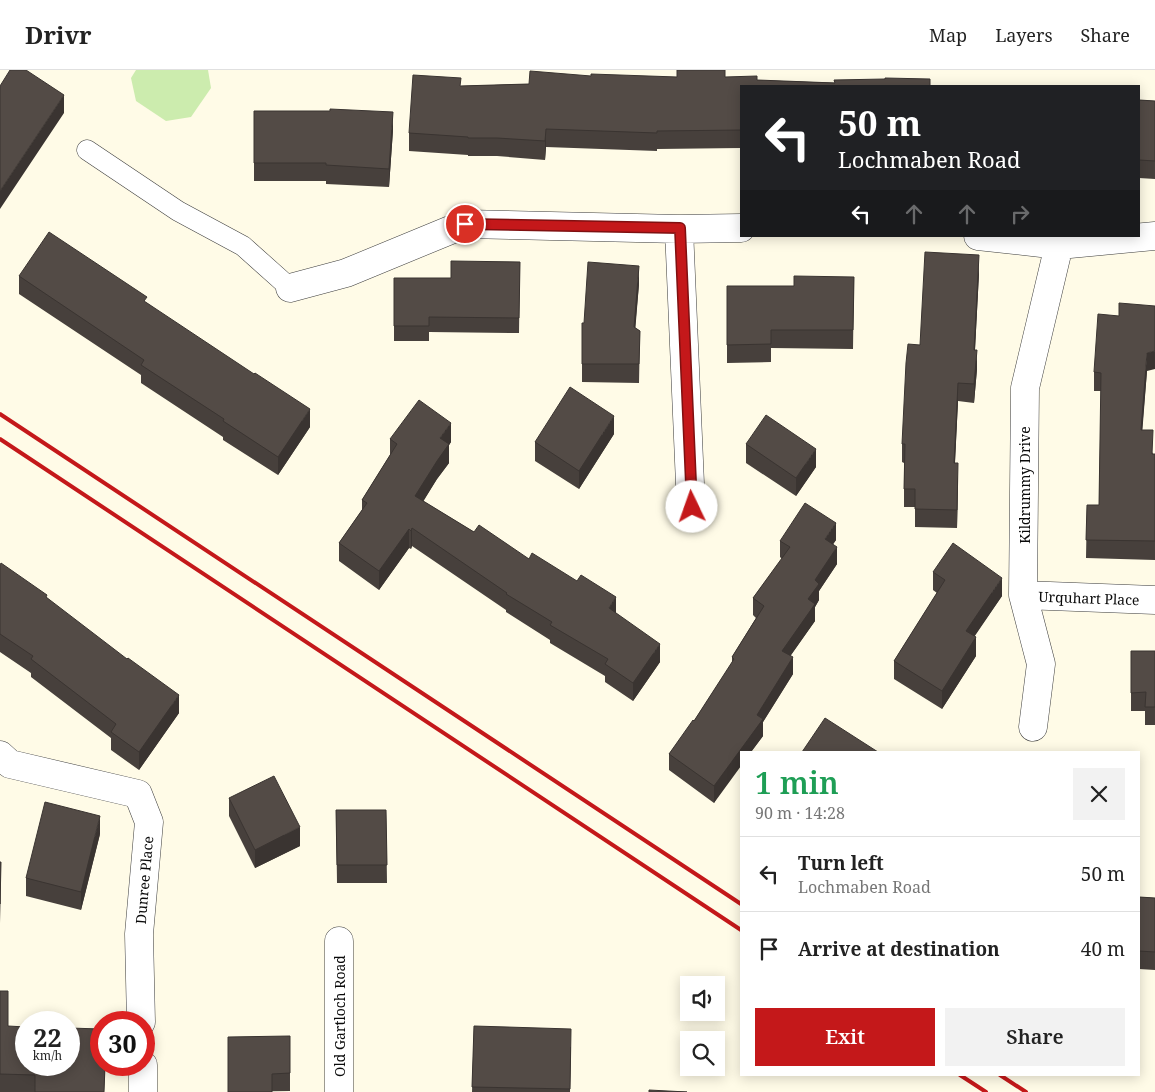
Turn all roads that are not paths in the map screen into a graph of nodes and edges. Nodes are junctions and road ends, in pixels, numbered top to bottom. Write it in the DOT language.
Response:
graph roads {
  1 [pos="87,150"];
  2 [pos="680,228"];
  3 [pos="740,228"];
  4 [pos="1155,236"];
  5 [pos="987,237"];
  6 [pos="1059,245"];
  7 [pos="290,288"];
  8 [pos="692,507"];
  9 [pos="1023,595"];
  10 [pos="1155,600"];
  11 [pos="1033,727"];
  12 [pos="0,755"];
  13 [pos="339,941"];
  14 [pos="141,1011"];
  15 [pos="142,1076"];
  16 [pos="143,1092"];
  17 [pos="339,1092"];
  1 -- 7 [label="lane"];
  2 -- 3 [label="street"];
  2 -- 7 [label="street"];
  2 -- 8 [label="street"];
  4 -- 6 [label="street"];
  5 -- 6 [label="street"];
  6 -- 9 [label="street, Kildrummy Drive"];
  9 -- 10 [label="street, Urquhart Place"];
  9 -- 11 [label="street, Kildrummy Drive"];
  12 -- 14 [label="street, Dunree Place"];
  13 -- 17 [label="street, Old Gartloch Road"];
  15 -- 16 [label="street"];
}
